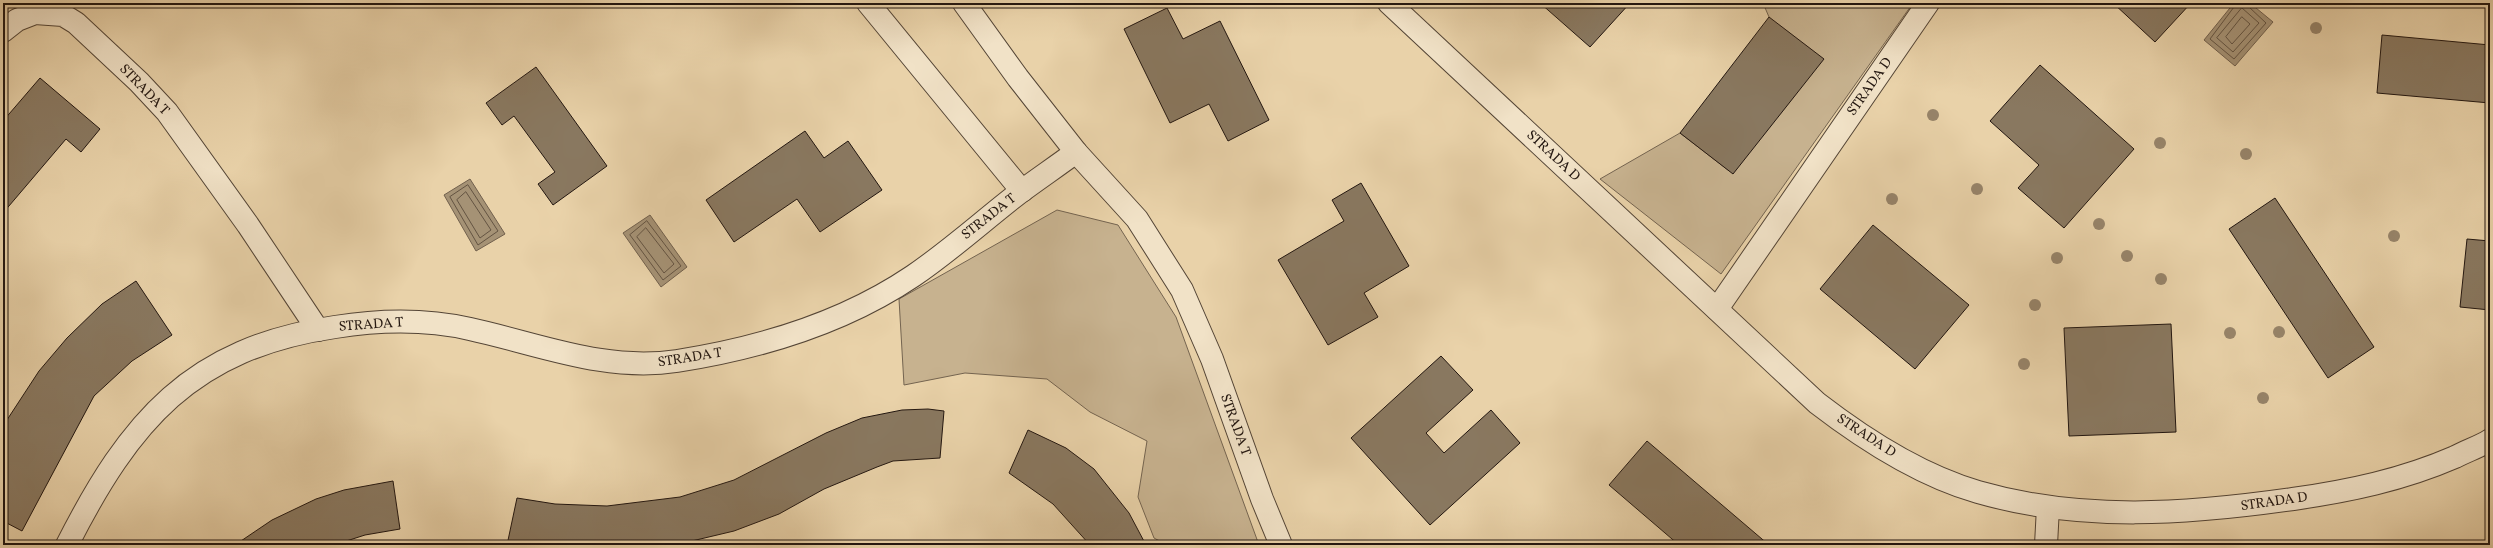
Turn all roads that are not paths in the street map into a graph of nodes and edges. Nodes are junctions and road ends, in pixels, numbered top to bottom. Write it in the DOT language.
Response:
graph roads {
  1 [pos="868,3"];
  2 [pos="964,3"];
  3 [pos="1389,3"];
  4 [pos="1928,3"];
  5 [pos="3,31"];
  6 [pos="1076,152"];
  7 [pos="1022,191"];
  8 [pos="1717,309"];
  9 [pos="318,330"];
  10 [pos="2490,440"];
  11 [pos="2048,507"];
  12 [pos="66,545"];
  13 [pos="1281,545"];
  14 [pos="2046,545"];
  1 -- 7 [label="street, STRADA T"];
  2 -- 6 [label="street, STRADA T"];
  3 -- 8 [label="street, STRADA D"];
  4 -- 8 [label="street, STRADA D"];
  5 -- 9 [label="street, STRADA T"];
  6 -- 7 [label="street, STRADA T"];
  6 -- 13 [label="street, STRADA T"];
  7 -- 9 [label="street, STRADA T"];
  8 -- 11 [label="street, STRADA D"];
  9 -- 12 [label="street, STRADA T"];
  10 -- 11 [label="street, STRADA D"];
  11 -- 14 [label="street"];
}
